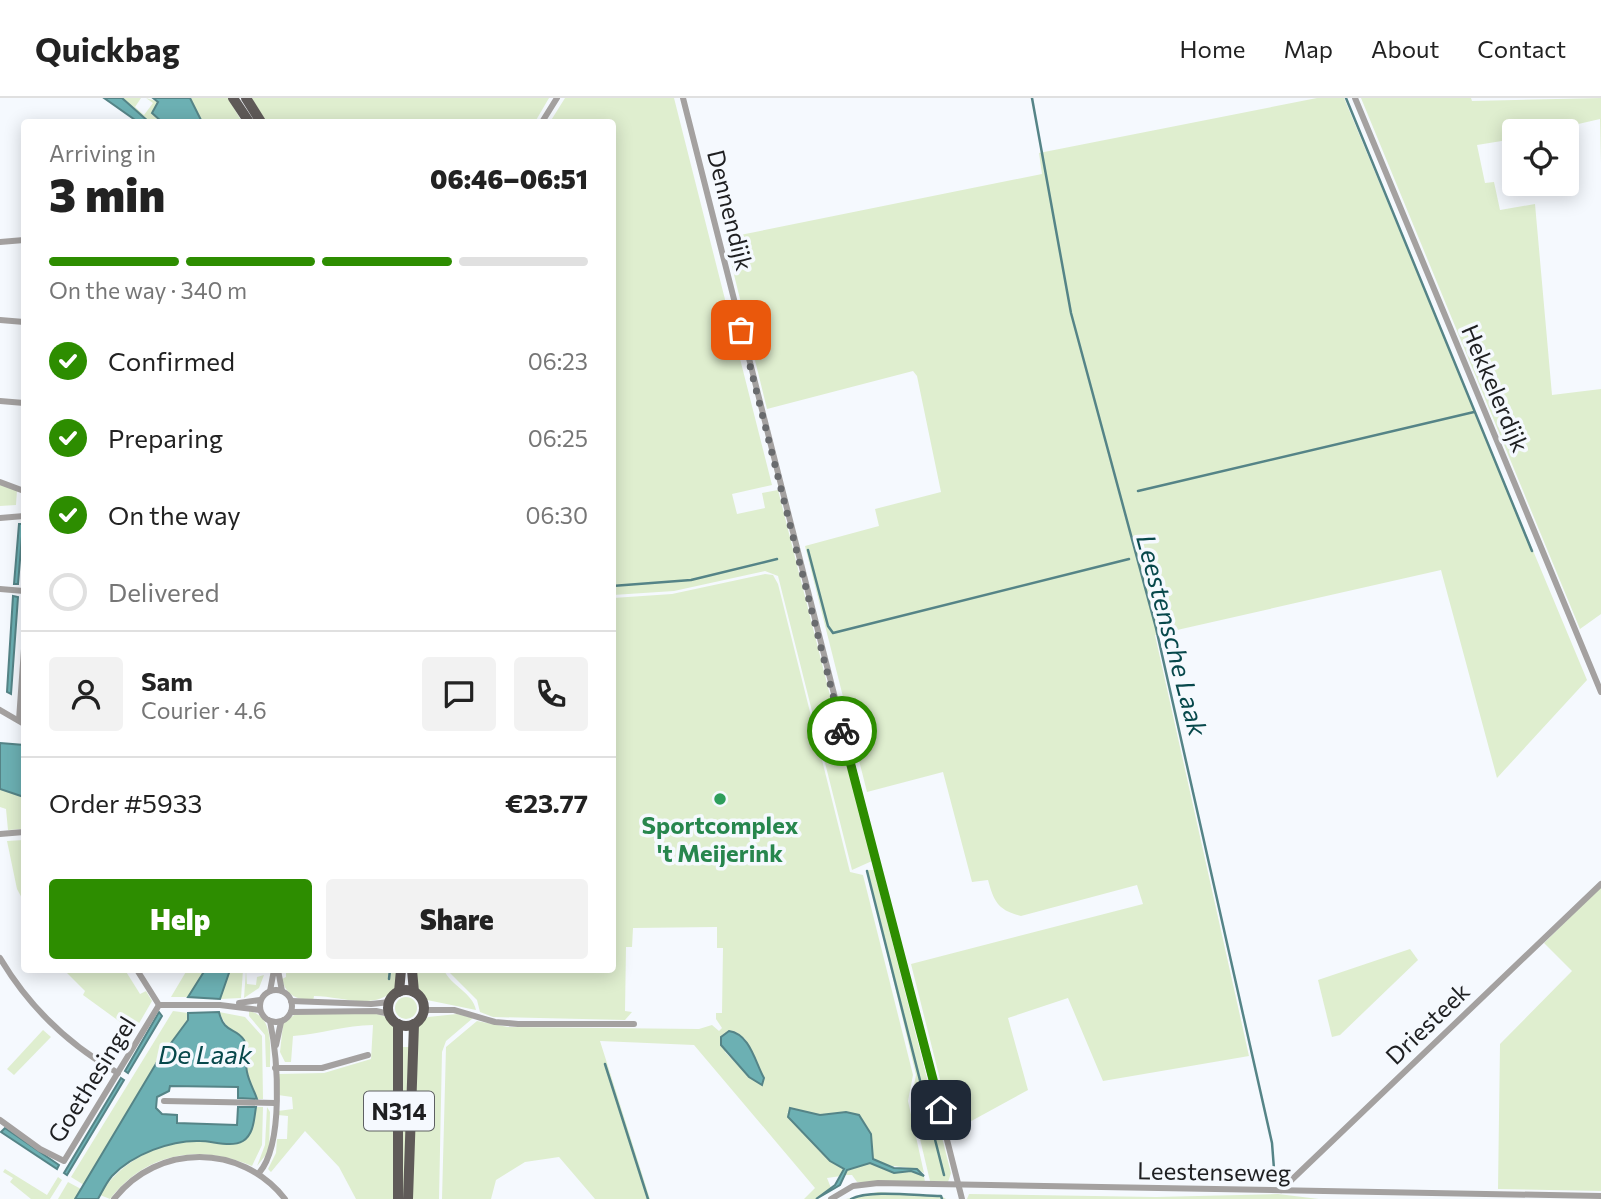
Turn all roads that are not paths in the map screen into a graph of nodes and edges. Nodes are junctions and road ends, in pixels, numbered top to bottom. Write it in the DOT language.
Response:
graph roads {
  1 [pos="233,98"];
  2 [pos="246,98"];
  3 [pos="556,98"];
  4 [pos="683,98"];
  5 [pos="1355,98"];
  6 [pos="247,119"];
  7 [pos="259,119"];
  8 [pos="544,119"];
  9 [pos="21,240"];
  10 [pos="0,242"];
  11 [pos="0,320"];
  12 [pos="21,321"];
  13 [pos="0,401"];
  14 [pos="21,404"];
  15 [pos="0,482"];
  16 [pos="21,490"];
  17 [pos="21,516"];
  18 [pos="0,518"];
  19 [pos="0,589"];
  20 [pos="21,591"];
  21 [pos="1601,692"];
  22 [pos="0,710"];
  23 [pos="21,721"];
  24 [pos="21,832"];
  25 [pos="0,834"];
  26 [pos="1601,884"];
  27 [pos="0,958"];
  28 [pos="139,973"];
  29 [pos="275,973"];
  30 [pos="277,973"];
  31 [pos="401,973"];
  32 [pos="412,973"];
  33 [pos="270,991"];
  34 [pos="282,991"];
  35 [pos="399,992"];
  36 [pos="414,992"];
  37 [pos="260,1000"];
  38 [pos="291,1001"];
  39 [pos="390,1002"];
  40 [pos="159,1005"];
  41 [pos="220,1005"];
  42 [pos="260,1010"];
  43 [pos="424,1010"];
  44 [pos="290,1013"];
  45 [pos="390,1014"];
  46 [pos="270,1021"];
  47 [pos="281,1022"];
  48 [pos="398,1024"];
  49 [pos="414,1024"];
  50 [pos="634,1024"];
  51 [pos="368,1055"];
  52 [pos="275,1057"];
  53 [pos="275,1068"];
  54 [pos="118,1073"];
  55 [pos="164,1101"];
  56 [pos="275,1103"];
  57 [pos="2,1124"];
  58 [pos="258,1173"];
  59 [pos="959,1186"];
  60 [pos="1281,1191"];
  61 [pos="1327,1196"];
  62 [pos="1601,1196"];
  63 [pos="114,1199"];
  64 [pos="285,1199"];
  65 [pos="398,1199"];
  66 [pos="408,1199"];
  67 [pos="831,1199"];
  68 [pos="962,1199"];
  1 -- 6 [label="main road"];
  2 -- 7 [label="main road"];
  3 -- 8 [label="street"];
  4 -- 59 [label="street, Dennendijk"];
  5 -- 21 [label="street, Hekkelerdijk"];
  9 -- 10 [label="street"];
  11 -- 12 [label="street"];
  13 -- 14 [label="street"];
  15 -- 16 [label="street"];
  17 -- 18 [label="street"];
  19 -- 20 [label="street"];
  22 -- 23 [label="street"];
  24 -- 25 [label="street"];
  26 -- 60 [label="street, Driesteek"];
  27 -- 54 [label="street"];
  28 -- 40 [label="street"];
  29 -- 33 [label="street"];
  30 -- 34 [label="street"];
  31 -- 35 [label="main road"];
  32 -- 36 [label="main road"];
  33 -- 34 [label="street"];
  33 -- 37 [label="street"];
  34 -- 38 [label="street"];
  35 -- 36 [label="main road"];
  35 -- 39 [label="main road"];
  36 -- 43 [label="main road"];
  37 -- 41 [label="street, Goethesingel"];
  37 -- 42 [label="street"];
  38 -- 39 [label="street"];
  38 -- 44 [label="street"];
  39 -- 45 [label="main road"];
  40 -- 41 [label="street, Goethesingel"];
  40 -- 54 [label="street, Goethesingel"];
  41 -- 42 [label="street, Goethesingel"];
  42 -- 46 [label="street"];
  43 -- 49 [label="main road"];
  43 -- 50 [label="street"];
  44 -- 45 [label="street"];
  44 -- 47 [label="street"];
  45 -- 48 [label="main road"];
  46 -- 47 [label="street"];
  46 -- 52 [label="street"];
  47 -- 52 [label="street"];
  48 -- 49 [label="main road"];
  48 -- 65 [label="main road, N314"];
  49 -- 66 [label="main road, N314"];
  51 -- 53 [label="street"];
  52 -- 53 [label="street"];
  53 -- 56 [label="street"];
  54 -- 57 [label="street, Goethesingel"];
  55 -- 56 [label="street"];
  56 -- 58 [label="street"];
  58 -- 63 [label="street"];
  58 -- 64 [label="street"];
  59 -- 60 [label="street, Leestenseweg"];
  59 -- 67 [label="street, Leestenseweg"];
  59 -- 68 [label="street, Dennendijk"];
  60 -- 61 [label="street, Leestenseweg"];
  61 -- 62 [label="street, Leestenseweg"];
}
